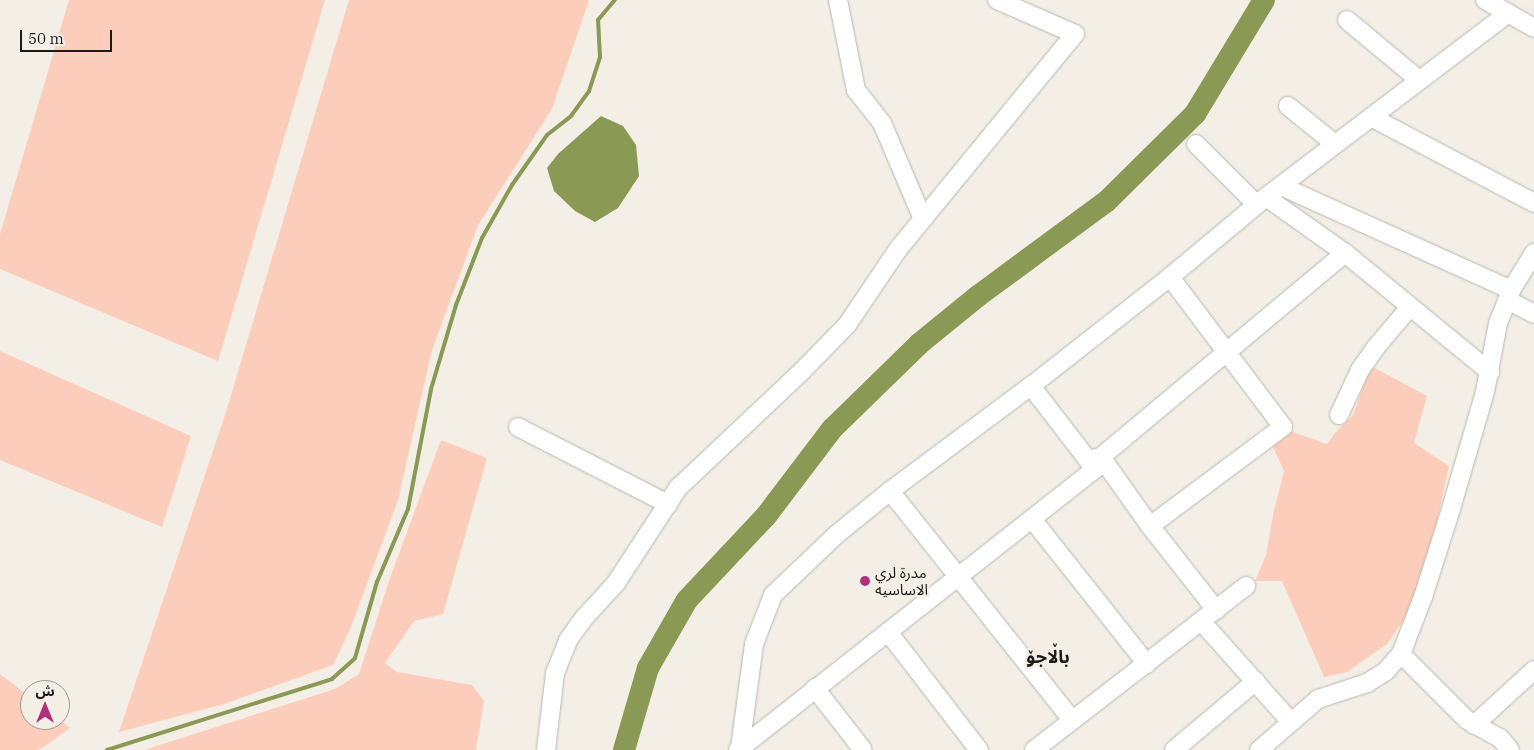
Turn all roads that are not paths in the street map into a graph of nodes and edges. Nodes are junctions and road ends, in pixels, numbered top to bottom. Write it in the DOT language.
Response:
graph roads {
  1 [pos="838,0"];
  2 [pos="997,0"];
  3 [pos="1485,0"];
  4 [pos="1508,13"];
  5 [pos="1347,20"];
  6 [pos="1534,28"];
  7 [pos="1419,80"];
  8 [pos="1288,106"];
  9 [pos="1371,117"];
  10 [pos="1196,144"];
  11 [pos="1335,144"];
  12 [pos="1281,186"];
  13 [pos="1261,201"];
  14 [pos="1534,203"];
  15 [pos="1341,213"];
  16 [pos="923,219"];
  17 [pos="1323,238"];
  18 [pos="1345,253"];
  19 [pos="1534,253"];
  20 [pos="1170,277"];
  21 [pos="1509,295"];
  22 [pos="1410,307"];
  23 [pos="1534,314"];
  24 [pos="1227,353"];
  25 [pos="1490,372"];
  26 [pos="1030,386"];
  27 [pos="1339,415"];
  28 [pos="518,427"];
  29 [pos="1095,462"];
  30 [pos="890,491"];
  31 [pos="668,504"];
  32 [pos="1032,519"];
  33 [pos="1150,526"];
  34 [pos="958,577"];
  35 [pos="1246,586"];
  36 [pos="1216,610"];
  37 [pos="1201,621"];
  38 [pos="888,632"];
  39 [pos="1401,654"];
  40 [pos="1147,664"];
  41 [pos="1534,670"];
  42 [pos="1256,681"];
  43 [pos="815,688"];
  44 [pos="1072,720"];
  45 [pos="1291,722"];
  46 [pos="1474,725"];
  47 [pos="740,749"];
  48 [pos="1263,749"];
  49 [pos="546,750"];
  50 [pos="863,750"];
  51 [pos="979,750"];
  52 [pos="1034,750"];
  53 [pos="1174,750"];
  54 [pos="1510,750"];
  1 -- 16 [label="street"];
  2 -- 16 [label="street"];
  3 -- 4 [label="street"];
  4 -- 6 [label="street"];
  4 -- 7 [label="street"];
  5 -- 7 [label="street"];
  7 -- 9 [label="street"];
  8 -- 11 [label="street"];
  9 -- 11 [label="street"];
  9 -- 14 [label="street"];
  10 -- 13 [label="street"];
  11 -- 12 [label="street"];
  12 -- 13 [label="street"];
  12 -- 15 [label="street"];
  13 -- 17 [label="street"];
  13 -- 20 [label="street"];
  15 -- 17 [label="street"];
  15 -- 21 [label="street"];
  16 -- 31 [label="street"];
  17 -- 18 [label="street"];
  18 -- 22 [label="street"];
  18 -- 24 [label="street"];
  19 -- 21 [label="street"];
  20 -- 24 [label="street"];
  20 -- 26 [label="street"];
  21 -- 23 [label="street"];
  21 -- 25 [label="street"];
  22 -- 25 [label="street"];
  22 -- 27 [label="street"];
  24 -- 29 [label="street"];
  24 -- 33 [label="street"];
  25 -- 39 [label="street"];
  26 -- 29 [label="street"];
  26 -- 30 [label="street"];
  28 -- 31 [label="street"];
  29 -- 32 [label="street"];
  29 -- 33 [label="street"];
  30 -- 34 [label="street"];
  30 -- 47 [label="street"];
  31 -- 49 [label="street"];
  32 -- 34 [label="street"];
  32 -- 40 [label="street"];
  33 -- 36 [label="street"];
  34 -- 38 [label="street"];
  34 -- 44 [label="street"];
  35 -- 36 [label="street"];
  36 -- 37 [label="street"];
  37 -- 40 [label="street"];
  37 -- 42 [label="street"];
  38 -- 43 [label="street"];
  38 -- 51 [label="street"];
  39 -- 45 [label="street"];
  39 -- 46 [label="street"];
  40 -- 44 [label="street"];
  41 -- 46 [label="street"];
  42 -- 45 [label="street"];
  42 -- 53 [label="street"];
  43 -- 47 [label="street"];
  43 -- 50 [label="street"];
  44 -- 52 [label="street"];
  45 -- 48 [label="street"];
  46 -- 54 [label="street"];
}
